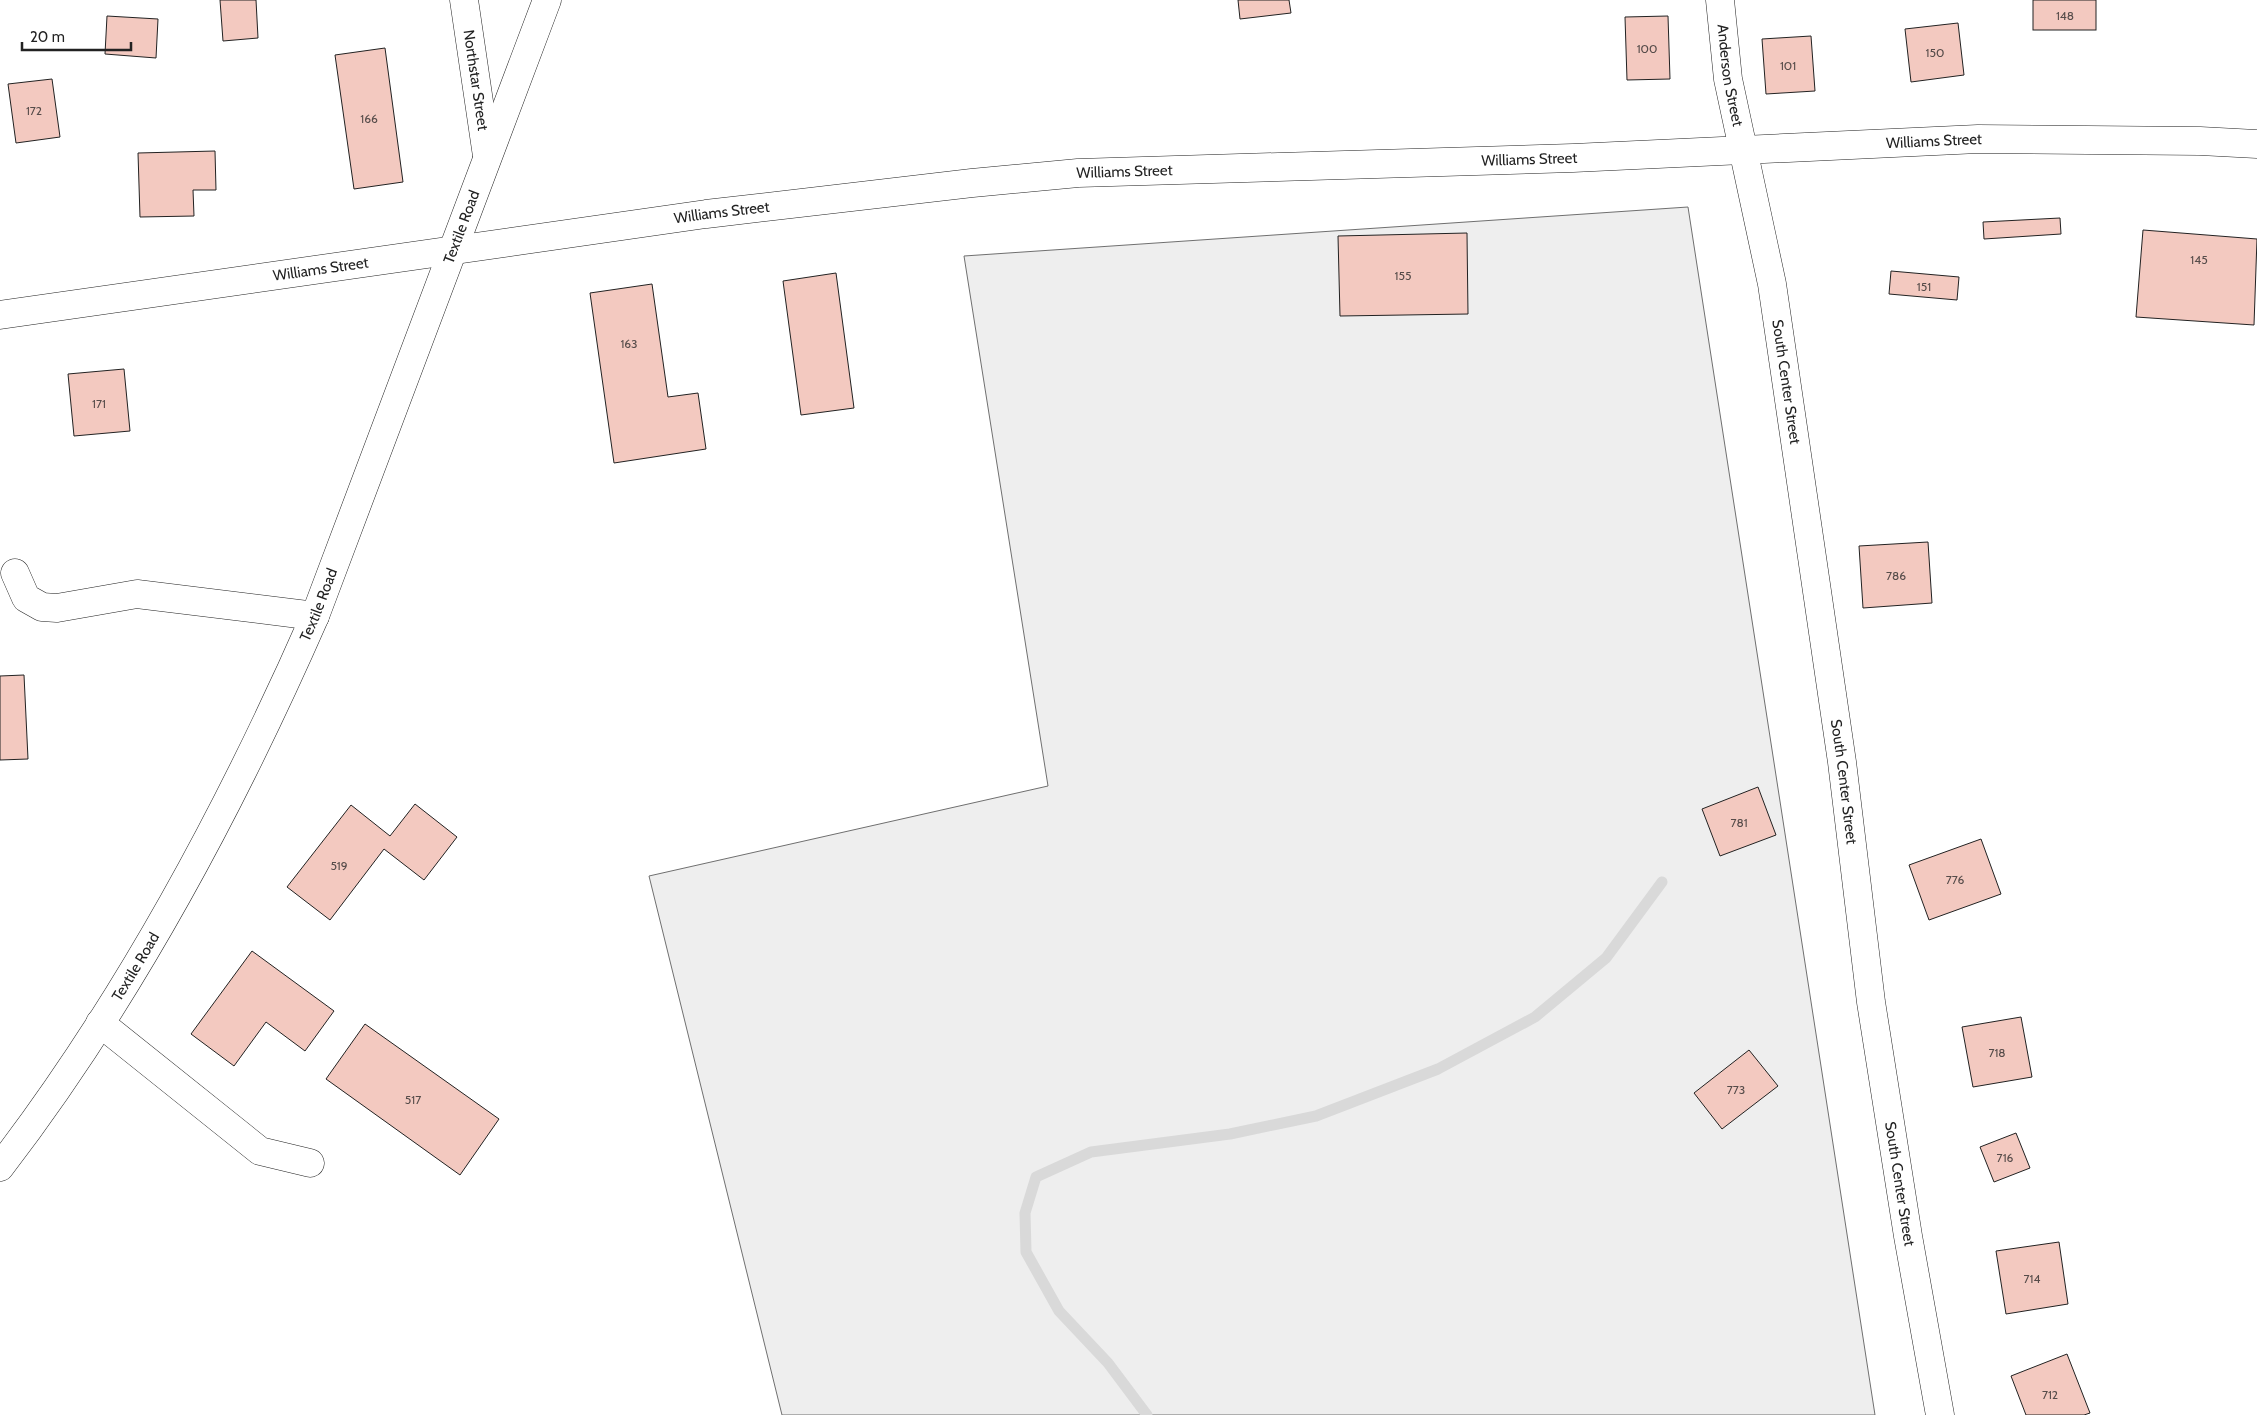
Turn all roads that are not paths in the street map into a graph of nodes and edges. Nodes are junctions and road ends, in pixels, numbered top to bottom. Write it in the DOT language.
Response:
graph roads {
  1 [pos="464,0"];
  2 [pos="547,0"];
  3 [pos="1720,0"];
  4 [pos="2257,144"];
  5 [pos="1743,150"];
  6 [pos="488,160"];
  7 [pos="454,250"];
  8 [pos="0,315"];
  9 [pos="15,573"];
  10 [pos="315,616"];
  11 [pos="100,1023"];
  12 [pos="310,1163"];
  13 [pos="0,1167"];
  14 [pos="1940,1415"];
  1 -- 6 [label="street, Northstar Street"];
  2 -- 6 [label="street, Textile Road"];
  3 -- 5 [label="street, Anderson Street"];
  4 -- 5 [label="street, Williams Street"];
  5 -- 7 [label="street, Williams Street"];
  5 -- 14 [label="street, South Center Street"];
  6 -- 7 [label="street, Textile Road"];
  7 -- 8 [label="street, Williams Street"];
  7 -- 10 [label="street, Textile Road"];
  9 -- 10 [label="street"];
  10 -- 11 [label="street, Textile Road"];
  11 -- 12 [label="street"];
  11 -- 13 [label="street, Textile Road"];
}
